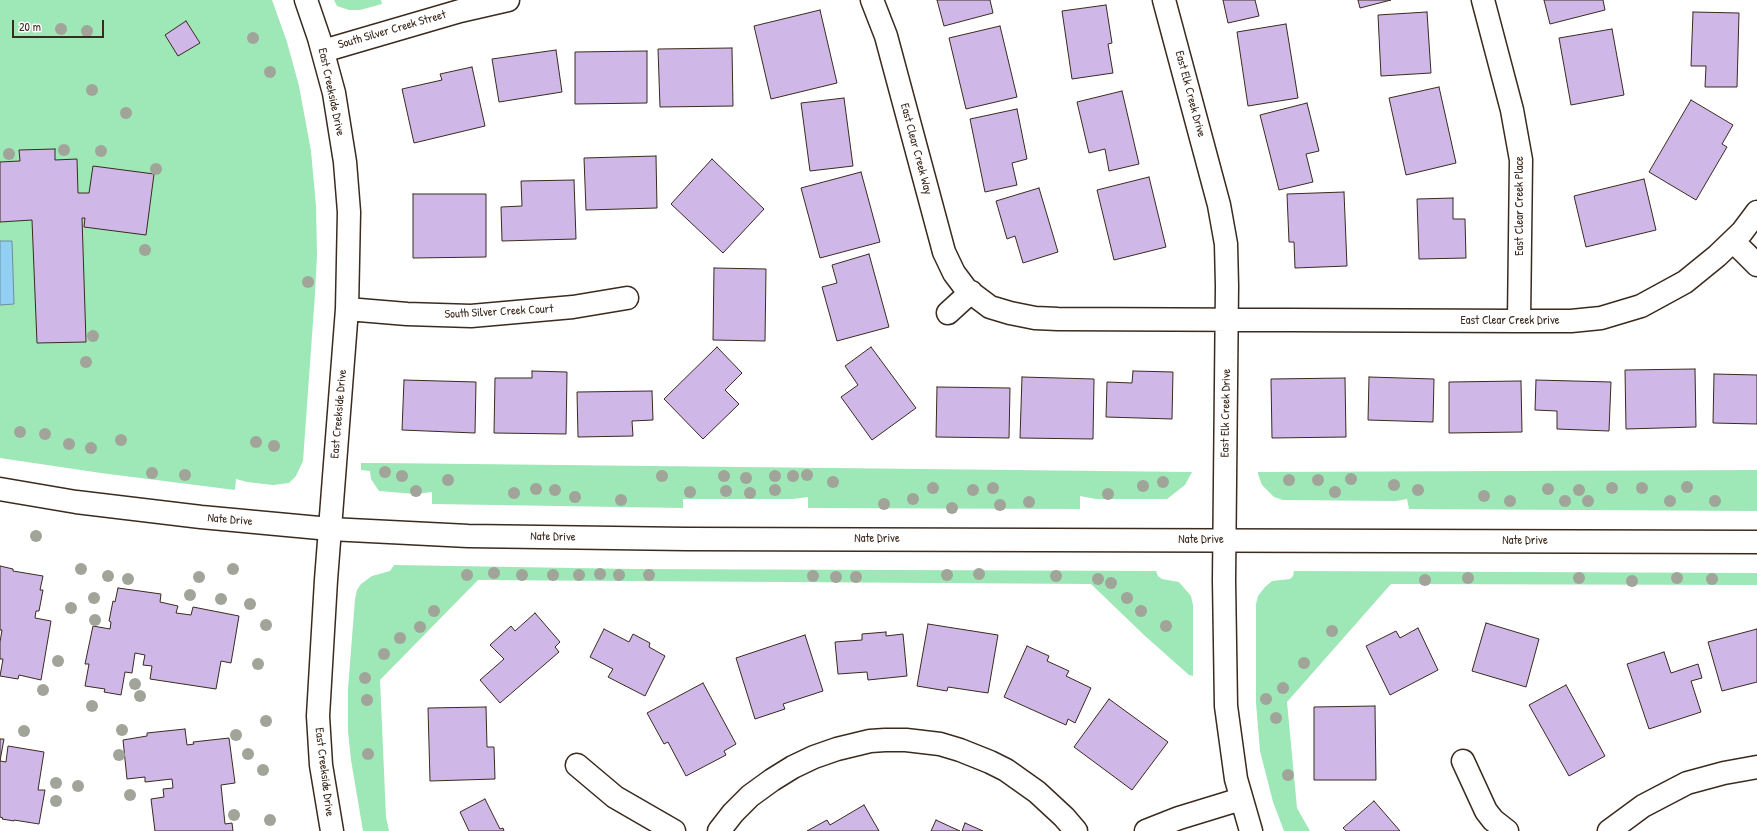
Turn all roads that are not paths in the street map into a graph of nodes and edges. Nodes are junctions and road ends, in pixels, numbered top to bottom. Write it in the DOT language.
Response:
graph roads {
  1 [pos="306,0"];
  2 [pos="508,0"];
  3 [pos="872,0"];
  4 [pos="1164,0"];
  5 [pos="1483,0"];
  6 [pos="323,51"];
  7 [pos="1757,212"];
  8 [pos="1733,241"];
  9 [pos="1757,265"];
  10 [pos="970,292"];
  11 [pos="627,298"];
  12 [pos="348,309"];
  13 [pos="948,313"];
  14 [pos="1227,321"];
  15 [pos="1519,321"];
  16 [pos="0,488"];
  17 [pos="330,529"];
  18 [pos="1225,539"];
  19 [pos="1757,542"];
  20 [pos="1463,761"];
  21 [pos="577,765"];
  22 [pos="1757,767"];
  23 [pos="1241,799"];
  24 [pos="332,831"];
  25 [pos="674,831"];
  26 [pos="719,831"];
  27 [pos="1076,831"];
  28 [pos="1146,831"];
  29 [pos="1251,831"];
  30 [pos="1507,831"];
  31 [pos="1609,831"];
  1 -- 6 [label="street, East Creekside Drive"];
  2 -- 6 [label="street, South Silver Creek Street"];
  3 -- 10 [label="street, East Clear Creek Way"];
  4 -- 14 [label="street, East Elk Creek Drive"];
  5 -- 15 [label="street, East Clear Creek Place"];
  6 -- 12 [label="street, East Creekside Drive"];
  7 -- 8 [label="street, East Clear Creek Drive"];
  8 -- 9 [label="street"];
  8 -- 15 [label="street, East Clear Creek Drive"];
  10 -- 13 [label="street"];
  10 -- 14 [label="street, East Clear Creek Way"];
  11 -- 12 [label="street, South Silver Creek Court"];
  12 -- 17 [label="street, East Creekside Drive"];
  14 -- 15 [label="street, East Clear Creek Drive"];
  14 -- 18 [label="street, East Elk Creek Drive"];
  16 -- 17 [label="street, Nate Drive"];
  17 -- 18 [label="street, Nate Drive"];
  17 -- 24 [label="street, East Creekside Drive"];
  18 -- 19 [label="street, Nate Drive"];
  18 -- 23 [label="street, East Elk Creek Drive"];
  20 -- 30 [label="street"];
  21 -- 25 [label="street"];
  22 -- 31 [label="street"];
  23 -- 28 [label="street"];
  23 -- 29 [label="street, East Elk Creek Drive"];
  26 -- 27 [label="street"];
}
